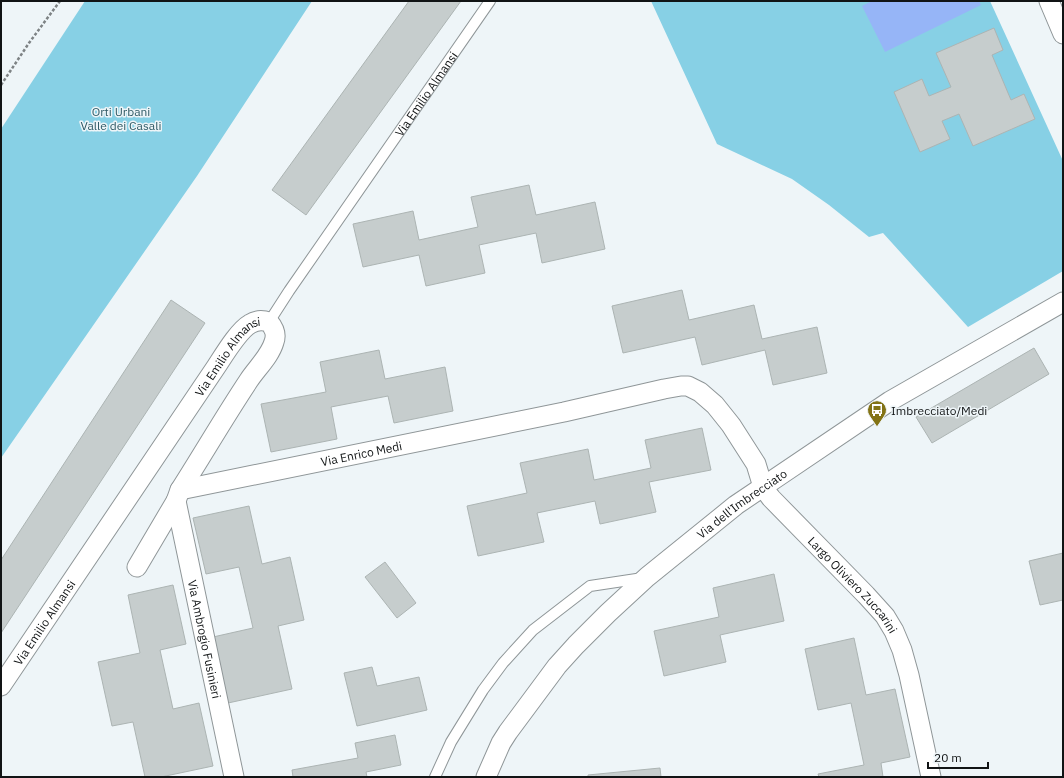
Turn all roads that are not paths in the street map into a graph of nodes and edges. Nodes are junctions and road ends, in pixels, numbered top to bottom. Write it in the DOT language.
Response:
graph roads {
  1 [pos="490,1"];
  2 [pos="1049,1"];
  3 [pos="1063,34"];
  4 [pos="1063,302"];
  5 [pos="269,322"];
  6 [pos="725,417"];
  7 [pos="762,487"];
  8 [pos="178,496"];
  9 [pos="137,567"];
  10 [pos="647,578"];
  11 [pos="1,686"];
  12 [pos="234,777"];
  13 [pos="435,777"];
  14 [pos="486,777"];
  15 [pos="931,777"];
  1 -- 5 [label="lane, Via Emilio Almansi"];
  2 -- 3 [label="street"];
  4 -- 7 [label="street, Via dell'Imbrecciato"];
  5 -- 8 [label="street"];
  5 -- 11 [label="street, Via Emilio Almansi"];
  6 -- 7 [label="street, Largo Oliviero Zuccarini"];
  6 -- 8 [label="street, Via Enrico Medi"];
  7 -- 10 [label="street, Via dell'Imbrecciato"];
  7 -- 15 [label="street, Largo Oliviero Zuccarini"];
  8 -- 9 [label="street"];
  8 -- 12 [label="street, Via Ambrogio Fusinieri"];
  10 -- 13 [label="lane"];
  10 -- 14 [label="street, Via dell'Imbrecciato"];
}
